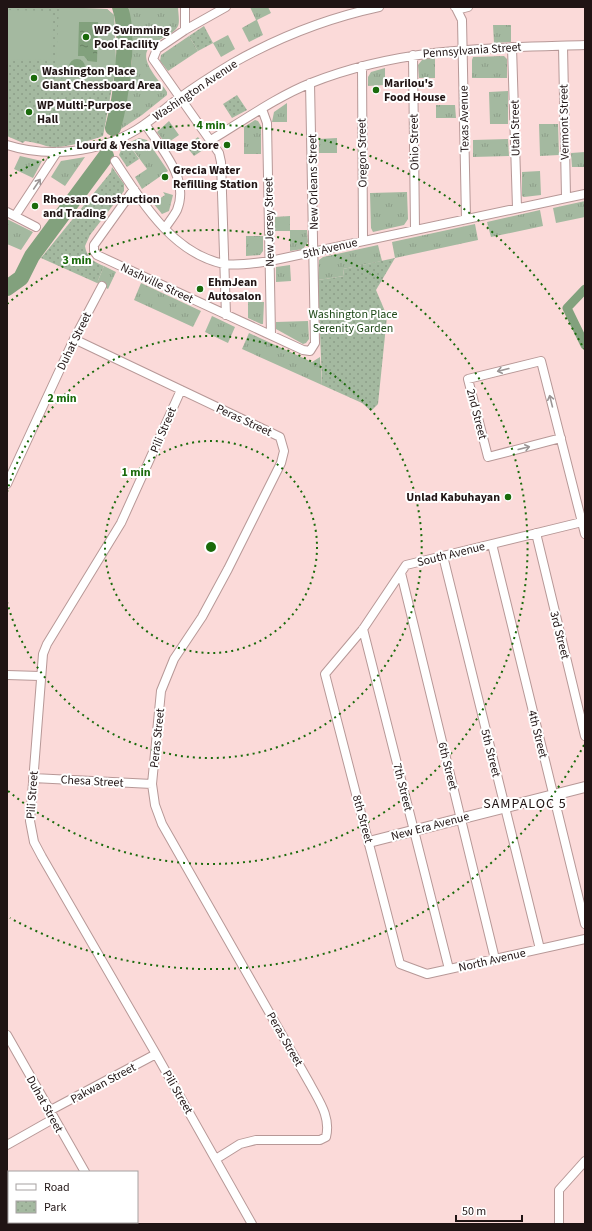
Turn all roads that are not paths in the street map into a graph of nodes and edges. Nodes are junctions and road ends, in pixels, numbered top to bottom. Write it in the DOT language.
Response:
graph roads {
  1 [pos="185,7"];
  2 [pos="226,7"];
  3 [pos="380,7"];
  4 [pos="456,7"];
  5 [pos="468,7"];
  6 [pos="462,20"];
  7 [pos="185,30"];
  8 [pos="585,45"];
  9 [pos="562,46"];
  10 [pos="512,47"];
  11 [pos="462,49"];
  12 [pos="413,55"];
  13 [pos="362,66"];
  14 [pos="310,84"];
  15 [pos="180,98"];
  16 [pos="262,109"];
  17 [pos="145,124"];
  18 [pos="211,140"];
  19 [pos="7,145"];
  20 [pos="57,152"];
  21 [pos="115,161"];
  22 [pos="134,189"];
  23 [pos="585,194"];
  24 [pos="566,198"];
  25 [pos="516,208"];
  26 [pos="7,212"];
  27 [pos="15,216"];
  28 [pos="466,219"];
  29 [pos="36,227"];
  30 [pos="165,228"];
  31 [pos="415,230"];
  32 [pos="363,240"];
  33 [pos="313,252"];
  34 [pos="270,261"];
  35 [pos="225,264"];
  36 [pos="102,286"];
  37 [pos="226,315"];
  38 [pos="271,335"];
  39 [pos="74,339"];
  40 [pos="310,351"];
  41 [pos="181,390"];
  42 [pos="561,438"];
  43 [pos="7,484"];
  44 [pos="582,522"];
  45 [pos="536,533"];
  46 [pos="585,534"];
  47 [pos="492,544"];
  48 [pos="442,556"];
  49 [pos="401,573"];
  50 [pos="363,628"];
  51 [pos="325,674"];
  52 [pos="7,675"];
  53 [pos="40,676"];
  54 [pos="585,736"];
  55 [pos="33,778"];
  56 [pos="152,784"];
  57 [pos="585,787"];
  58 [pos="553,794"];
  59 [pos="505,806"];
  60 [pos="461,818"];
  61 [pos="414,831"];
  62 [pos="369,842"];
  63 [pos="585,924"];
  64 [pos="585,939"];
  65 [pos="540,949"];
  66 [pos="495,959"];
  67 [pos="400,964"];
  68 [pos="448,970"];
  69 [pos="7,1035"];
  70 [pos="156,1054"];
  71 [pos="51,1115"];
  72 [pos="7,1145"];
  73 [pos="216,1159"];
  74 [pos="585,1161"];
  75 [pos="84,1171"];
  76 [pos="252,1224"];
  77 [pos="559,1224"];
  1 -- 7 [label="street"];
  2 -- 7 [label="street"];
  3 -- 15 [label="street, Washington Avenue"];
  4 -- 5 [label="street"];
  4 -- 6 [label="street, Texas Avenue"];
  5 -- 6 [label="street, Texas Avenue"];
  6 -- 11 [label="street, Texas Avenue"];
  7 -- 15 [label="street"];
  8 -- 9 [label="street, Pennsylvania Street"];
  9 -- 10 [label="street, Pennsylvania Street"];
  9 -- 24 [label="street, Vermont Street"];
  10 -- 11 [label="street, Pennsylvania Street"];
  10 -- 25 [label="street, Utah Street"];
  11 -- 12 [label="street, Pennsylvania Street"];
  11 -- 28 [label="street, Texas Avenue"];
  12 -- 13 [label="street, Pennsylvania Street"];
  12 -- 31 [label="street, Ohio Street"];
  13 -- 14 [label="street, Pennsylvania Street"];
  13 -- 32 [label="street, Oregon Street"];
  14 -- 16 [label="street, Pennsylvania Street"];
  14 -- 33 [label="street, New Orleans Street"];
  15 -- 17 [label="street, Washington Avenue"];
  15 -- 18 [label="street"];
  16 -- 18 [label="street, Pennsylvania Street"];
  16 -- 34 [label="street, New Jersey Street"];
  17 -- 20 [label="street, Washington Avenue"];
  17 -- 30 [label="street"];
  18 -- 35 [label="street"];
  19 -- 20 [label="street, Washington Avenue"];
  27 -- 20 [label="street, one-way"];
  21 -- 22 [label="street, 5th Avenue"];
  22 -- 30 [label="street, 5th Avenue"];
  22 -- 37 [label="street, Nashville Street"];
  23 -- 24 [label="street, 5th Avenue"];
  24 -- 25 [label="street, 5th Avenue"];
  25 -- 28 [label="street, 5th Avenue"];
  26 -- 27 [label="street"];
  27 -- 29 [label="street"];
  28 -- 31 [label="street, 5th Avenue"];
  30 -- 35 [label="street, 5th Avenue"];
  31 -- 32 [label="street, 5th Avenue"];
  32 -- 33 [label="street, 5th Avenue"];
  33 -- 34 [label="street, 5th Avenue"];
  33 -- 40 [label="street, New Orleans Street"];
  34 -- 35 [label="street, 5th Avenue"];
  34 -- 38 [label="street, New Jersey Street"];
  35 -- 37 [label="street"];
  36 -- 39 [label="street, Duhat Street"];
  37 -- 38 [label="street, Nashville Street"];
  38 -- 40 [label="street, Nashville Street"];
  39 -- 41 [label="street, Peras Street"];
  39 -- 43 [label="street, Duhat Street"];
  41 -- 53 [label="street, Pili Street"];
  41 -- 56 [label="street, Peras Street"];
  42 -- 42 [label="street, 2nd Street, one-way"];
  42 -- 44 [label="street, 2nd Street"];
  44 -- 45 [label="street, South Avenue"];
  44 -- 46 [label="street, 2nd Street"];
  45 -- 47 [label="street, South Avenue"];
  45 -- 54 [label="street, 3rd Street"];
  47 -- 48 [label="street, South Avenue"];
  47 -- 58 [label="street, 4th Street"];
  48 -- 49 [label="street, South Avenue"];
  48 -- 59 [label="street, 5th Street"];
  49 -- 50 [label="street, South Avenue"];
  49 -- 60 [label="street, 6th Street"];
  50 -- 51 [label="street, South Avenue"];
  50 -- 61 [label="street, 7th Street"];
  51 -- 62 [label="street, 8th Street"];
  52 -- 53 [label="street"];
  53 -- 55 [label="street, Pili Street"];
  55 -- 56 [label="street, Chesa Street"];
  55 -- 70 [label="street, Pili Street"];
  56 -- 73 [label="street, Peras Street"];
  57 -- 58 [label="street, New Era Avenue"];
  58 -- 59 [label="street, New Era Avenue"];
  58 -- 63 [label="street, 4th Street"];
  59 -- 60 [label="street, New Era Avenue"];
  59 -- 65 [label="street, 5th Street"];
  60 -- 61 [label="street, New Era Avenue"];
  60 -- 66 [label="street, 6th Street"];
  61 -- 62 [label="street, New Era Avenue"];
  61 -- 68 [label="street, 7th Street"];
  62 -- 67 [label="street, 8th Street"];
  64 -- 65 [label="street, North Avenue"];
  65 -- 66 [label="street, North Avenue"];
  66 -- 68 [label="street, North Avenue"];
  67 -- 68 [label="street, North Avenue"];
  69 -- 71 [label="street, Duhat Street"];
  70 -- 71 [label="street, Pakwan Street"];
  70 -- 73 [label="street, Pili Street"];
  71 -- 72 [label="street, Pakwan Street"];
  71 -- 75 [label="street, Duhat Street"];
  73 -- 76 [label="street, Pili Street"];
  74 -- 77 [label="street"];
}
